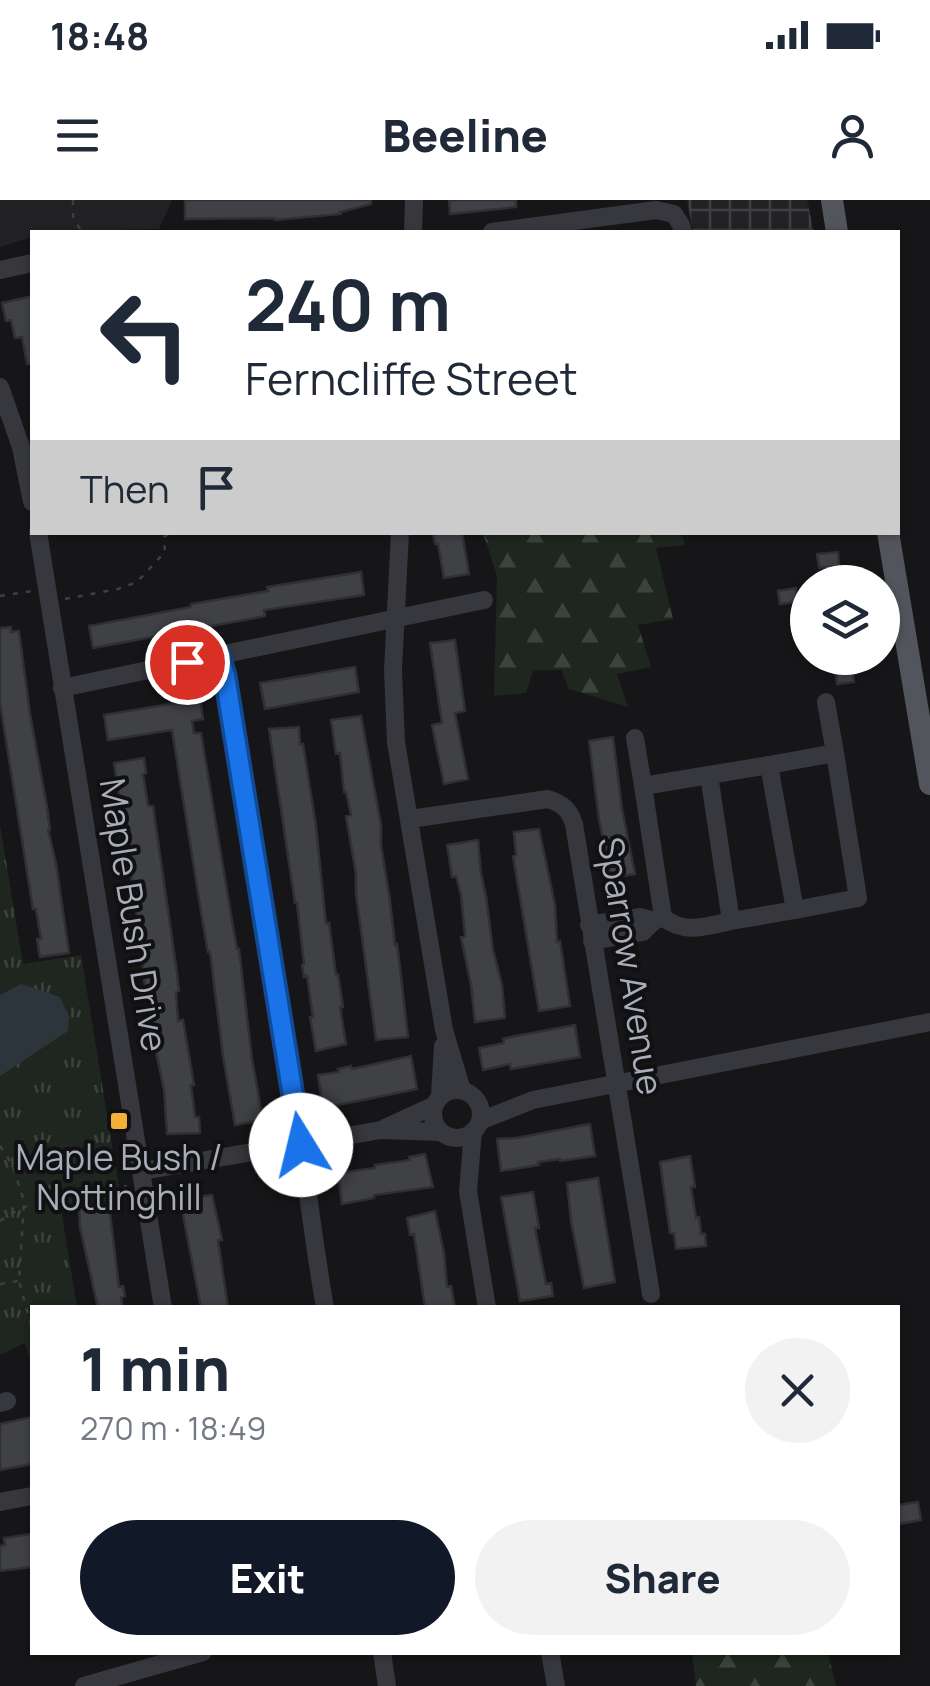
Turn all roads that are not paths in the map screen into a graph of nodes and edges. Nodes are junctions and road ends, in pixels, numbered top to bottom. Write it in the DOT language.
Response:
graph roads {
  1 [pos="414,200"];
  2 [pos="832,200"];
  3 [pos="414,230"];
  4 [pos="507,230"];
  5 [pos="682,230"];
  6 [pos="837,230"];
  7 [pos="30,263"];
  8 [pos="0,270"];
  9 [pos="0,387"];
  10 [pos="30,472"];
  11 [pos="39,535"];
  12 [pos="400,535"];
  13 [pos="888,535"];
  14 [pos="484,600"];
  15 [pos="396,617"];
  16 [pos="219,655"];
  17 [pos="62,688"];
  18 [pos="826,702"];
  19 [pos="636,738"];
  20 [pos="835,754"];
  21 [pos="769,765"];
  22 [pos="709,776"];
  23 [pos="930,784"];
  24 [pos="644,786"];
  25 [pos="410,818"];
  26 [pos="795,910"];
  27 [pos="658,919"];
  28 [pos="731,921"];
  29 [pos="590,933"];
  30 [pos="930,1022"];
  31 [pos="444,1030"];
  32 [pos="617,1084"];
  33 [pos="466,1092"];
  34 [pos="533,1100"];
  35 [pos="437,1101"];
  36 [pos="476,1126"];
  37 [pos="381,1130"];
  38 [pos="444,1134"];
  39 [pos="301,1145"];
  40 [pos="143,1177"];
  41 [pos="468,1191"];
  42 [pos="651,1294"];
  43 [pos="162,1305"];
  44 [pos="324,1305"];
  45 [pos="487,1305"];
  46 [pos="30,1496"];
  47 [pos="0,1502"];
  48 [pos="193,1655"];
  49 [pos="382,1655"];
  50 [pos="551,1655"];
  51 [pos="91,1685"];
  52 [pos="387,1686"];
  53 [pos="556,1686"];
  1 -- 3 [label="street"];
  2 -- 6 [label="main road"];
  4 -- 5 [label="street"];
  7 -- 8 [label="street"];
  9 -- 10 [label="street"];
  11 -- 17 [label="street, Maple Bush Drive"];
  12 -- 15 [label="street"];
  13 -- 23 [label="main road"];
  14 -- 15 [label="street"];
  15 -- 16 [label="street"];
  15 -- 25 [label="street"];
  16 -- 17 [label="street"];
  16 -- 39 [label="street"];
  17 -- 40 [label="street, Maple Bush Drive"];
  18 -- 20 [label="street"];
  19 -- 24 [label="street"];
  20 -- 21 [label="street"];
  20 -- 26 [label="street"];
  21 -- 22 [label="street"];
  21 -- 26 [label="street"];
  22 -- 24 [label="street"];
  22 -- 28 [label="street"];
  24 -- 27 [label="street"];
  25 -- 29 [label="street, Sparrow Avenue"];
  25 -- 31 [label="street"];
  26 -- 28 [label="street"];
  27 -- 28 [label="street"];
  27 -- 29 [label="street"];
  29 -- 32 [label="street, Sparrow Avenue"];
  30 -- 32 [label="street"];
  31 -- 33 [label="street"];
  31 -- 35 [label="street"];
  32 -- 34 [label="street"];
  32 -- 42 [label="street, Sparrow Avenue"];
  33 -- 34 [label="street"];
  33 -- 35 [label="street"];
  33 -- 36 [label="street"];
  34 -- 36 [label="street"];
  35 -- 37 [label="street"];
  35 -- 38 [label="street"];
  36 -- 38 [label="street"];
  36 -- 41 [label="street"];
  37 -- 38 [label="street"];
  37 -- 39 [label="street"];
  38 -- 41 [label="street"];
  39 -- 40 [label="street"];
  39 -- 44 [label="street"];
  40 -- 43 [label="street, Maple Bush Drive"];
  41 -- 45 [label="street"];
  46 -- 47 [label="street"];
  48 -- 51 [label="street"];
  49 -- 52 [label="street"];
  50 -- 53 [label="street"];
}
